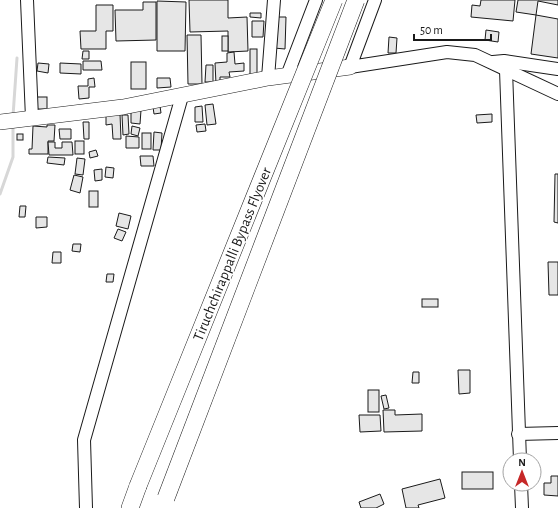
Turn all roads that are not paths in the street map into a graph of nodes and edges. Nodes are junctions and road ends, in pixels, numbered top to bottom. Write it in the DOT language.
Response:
graph roads {
  1 [pos="27,0"];
  2 [pos="274,0"];
  3 [pos="316,0"];
  4 [pos="334,0"];
  5 [pos="356,0"];
  6 [pos="375,0"];
  7 [pos="490,62"];
  8 [pos="350,67"];
  9 [pos="558,69"];
  10 [pos="506,70"];
  11 [pos="287,76"];
  12 [pos="268,78"];
  13 [pos="558,94"];
  14 [pos="182,96"];
  15 [pos="32,118"];
  16 [pos="0,122"];
  17 [pos="558,433"];
  18 [pos="518,434"];
  19 [pos="519,452"];
  20 [pos="521,492"];
  21 [pos="86,508"];
  22 [pos="130,508"];
  23 [pos="162,508"];
  24 [pos="522,508"];
  1 -- 15 [label="street"];
  2 -- 12 [label="street"];
  3 -- 11 [label="street"];
  4 -- 22 [label="highway, Tiruchchirappalli Bypass Flyover, bridge"];
  5 -- 23 [label="highway, Tiruchchirappalli Bypass Flyover, bridge"];
  6 -- 8 [label="street"];
  7 -- 8 [label="street"];
  7 -- 9 [label="street"];
  7 -- 10 [label="street"];
  8 -- 11 [label="main road"];
  10 -- 13 [label="street"];
  10 -- 18 [label="street"];
  11 -- 12 [label="main road"];
  12 -- 14 [label="main road"];
  14 -- 15 [label="main road"];
  14 -- 21 [label="street"];
  15 -- 16 [label="main road"];
  17 -- 18 [label="street"];
  18 -- 19 [label="street"];
  20 -- 24 [label="street"];
}
